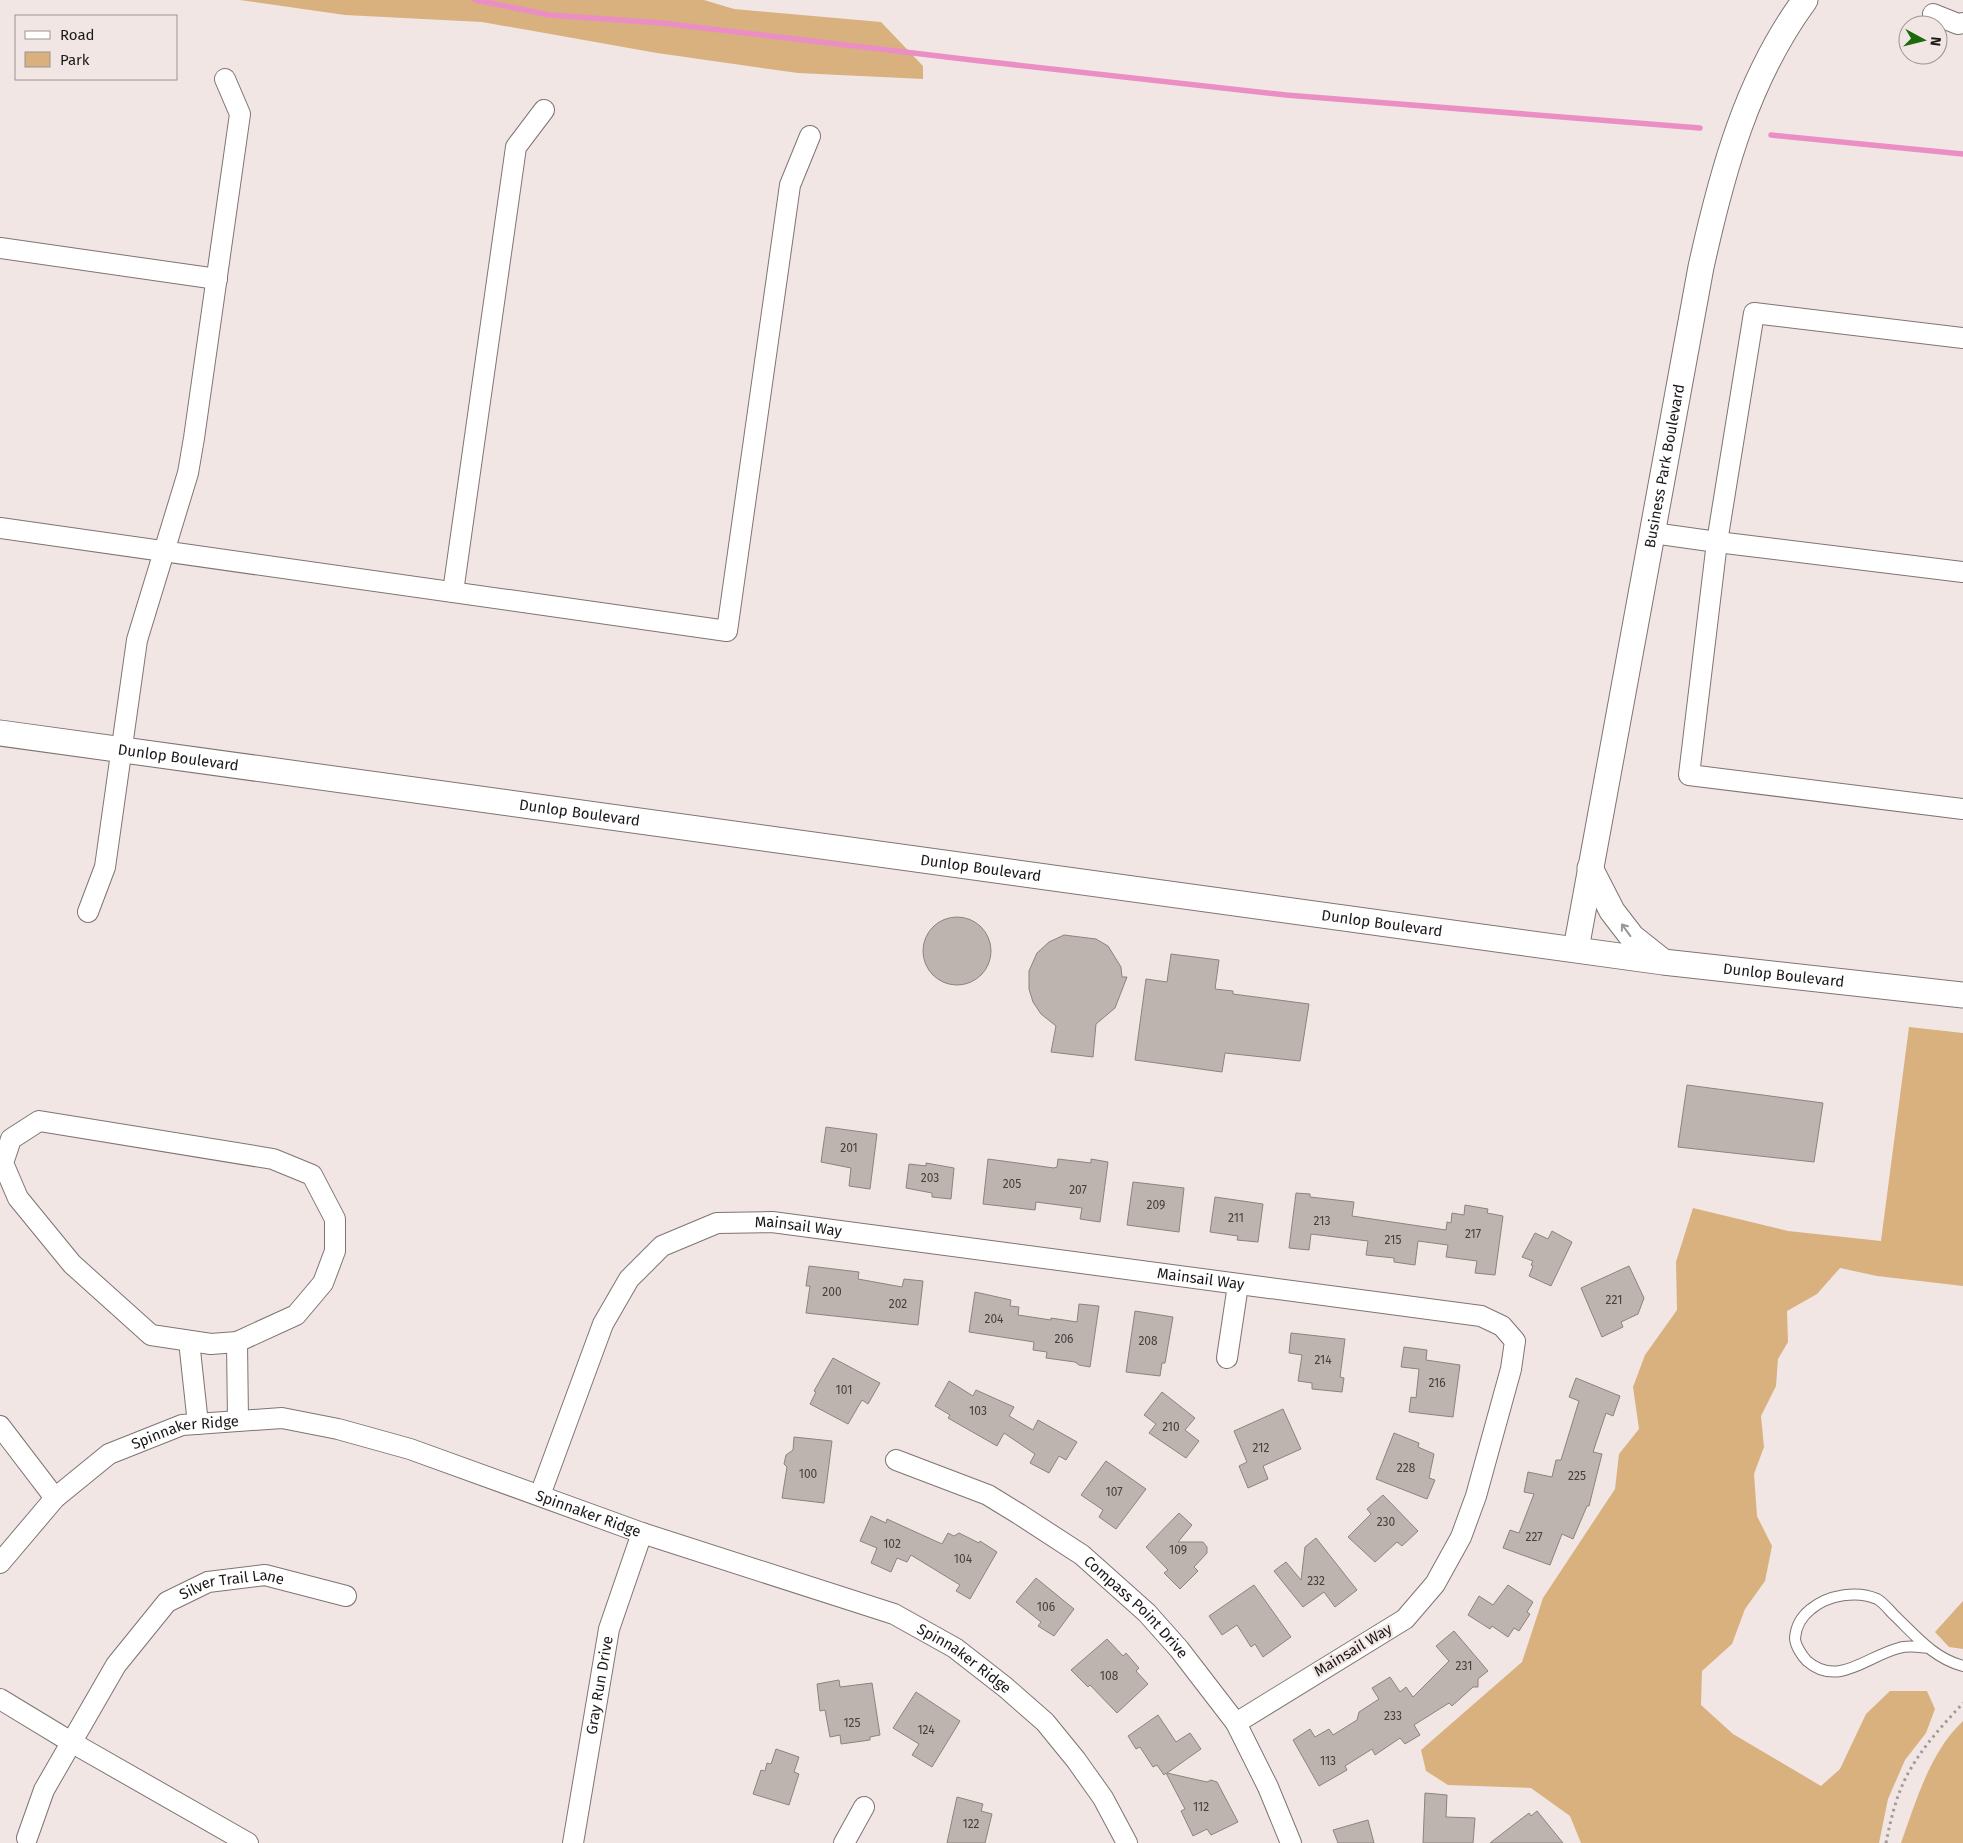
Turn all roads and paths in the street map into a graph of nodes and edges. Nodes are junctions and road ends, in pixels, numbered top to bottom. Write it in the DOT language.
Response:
graph roads {
  1 [pos="1805,0"];
  2 [pos="1934,14"];
  3 [pos="1963,24"];
  4 [pos="224,79"];
  5 [pos="544,110"];
  6 [pos="810,136"];
  7 [pos="0,248"];
  8 [pos="217,279"];
  9 [pos="1963,338"];
  10 [pos="0,528"];
  11 [pos="1653,532"];
  12 [pos="1717,542"];
  13 [pos="164,551"];
  14 [pos="1963,572"];
  15 [pos="453,592"];
  16 [pos="0,733"];
  17 [pos="121,750"];
  18 [pos="1963,809"];
  19 [pos="1590,868"];
  20 [pos="88,912"];
  21 [pos="1576,949"];
  22 [pos="1663,962"];
  23 [pos="1963,995"];
  24 [pos="1238,1285"];
  25 [pos="189,1341"];
  26 [pos="238,1342"];
  27 [pos="1227,1358"];
  28 [pos="238,1421"];
  29 [pos="198,1424"];
  30 [pos="0,1426"];
  31 [pos="896,1460"];
  32 [pos="540,1495"];
  33 [pos="55,1498"];
  34 [pos="642,1532"];
  35 [pos="0,1562"];
  36 [pos="346,1596"];
  37 [pos="1929,1648"];
  38 [pos="1963,1666"];
  39 [pos="0,1699"];
  40 [pos="1963,1703"];
  41 [pos="1236,1723"];
  42 [pos="71,1742"];
  43 [pos="864,1807"];
  44 [pos="27,1838"];
  45 [pos="248,1843"];
  46 [pos="573,1843"];
  47 [pos="844,1843"];
  48 [pos="1127,1843"];
  49 [pos="1290,1843"];
  50 [pos="1886,1843"];
  1 -- 11 [label="street, Business Park Boulevard"];
  2 -- 3 [label="street"];
  4 -- 8 [label="street"];
  5 -- 15 [label="street"];
  6 -- 15 [label="street"];
  7 -- 8 [label="street"];
  8 -- 13 [label="street"];
  9 -- 12 [label="street"];
  10 -- 13 [label="street"];
  11 -- 12 [label="street"];
  11 -- 19 [label="street, Business Park Boulevard"];
  12 -- 14 [label="street"];
  12 -- 18 [label="street"];
  13 -- 15 [label="street"];
  13 -- 17 [label="street"];
  16 -- 17 [label="street, Dunlop Boulevard"];
  17 -- 20 [label="street"];
  17 -- 21 [label="street, Dunlop Boulevard"];
  19 -- 21 [label="street, Business Park Boulevard"];
  22 -- 19 [label="street, one-way"];
  21 -- 22 [label="street, Dunlop Boulevard"];
  22 -- 23 [label="street, Dunlop Boulevard"];
  24 -- 27 [label="street"];
  24 -- 32 [label="street, Mainsail Way"];
  24 -- 41 [label="street, Mainsail Way"];
  25 -- 26 [label="street"];
  25 -- 26 [label="street"];
  25 -- 29 [label="street"];
  26 -- 28 [label="street"];
  28 -- 29 [label="street, Spinnaker Ridge"];
  28 -- 32 [label="street, Spinnaker Ridge"];
  29 -- 33 [label="street, Spinnaker Ridge"];
  30 -- 33 [label="street"];
  31 -- 41 [label="street, Compass Point Drive"];
  32 -- 34 [label="street, Spinnaker Ridge"];
  33 -- 35 [label="street, Spinnaker Ridge"];
  34 -- 46 [label="street, Gray Run Drive"];
  34 -- 48 [label="street, Spinnaker Ridge"];
  36 -- 42 [label="street, Silver Trail Lane"];
  37 -- 37 [label="lane"];
  37 -- 38 [label="lane"];
  39 -- 42 [label="street"];
  40 -- 50 [label="path"];
  41 -- 49 [label="street, Compass Point Drive"];
  42 -- 44 [label="street, Silver Trail Lane"];
  42 -- 45 [label="street"];
  43 -- 47 [label="street"];
}
